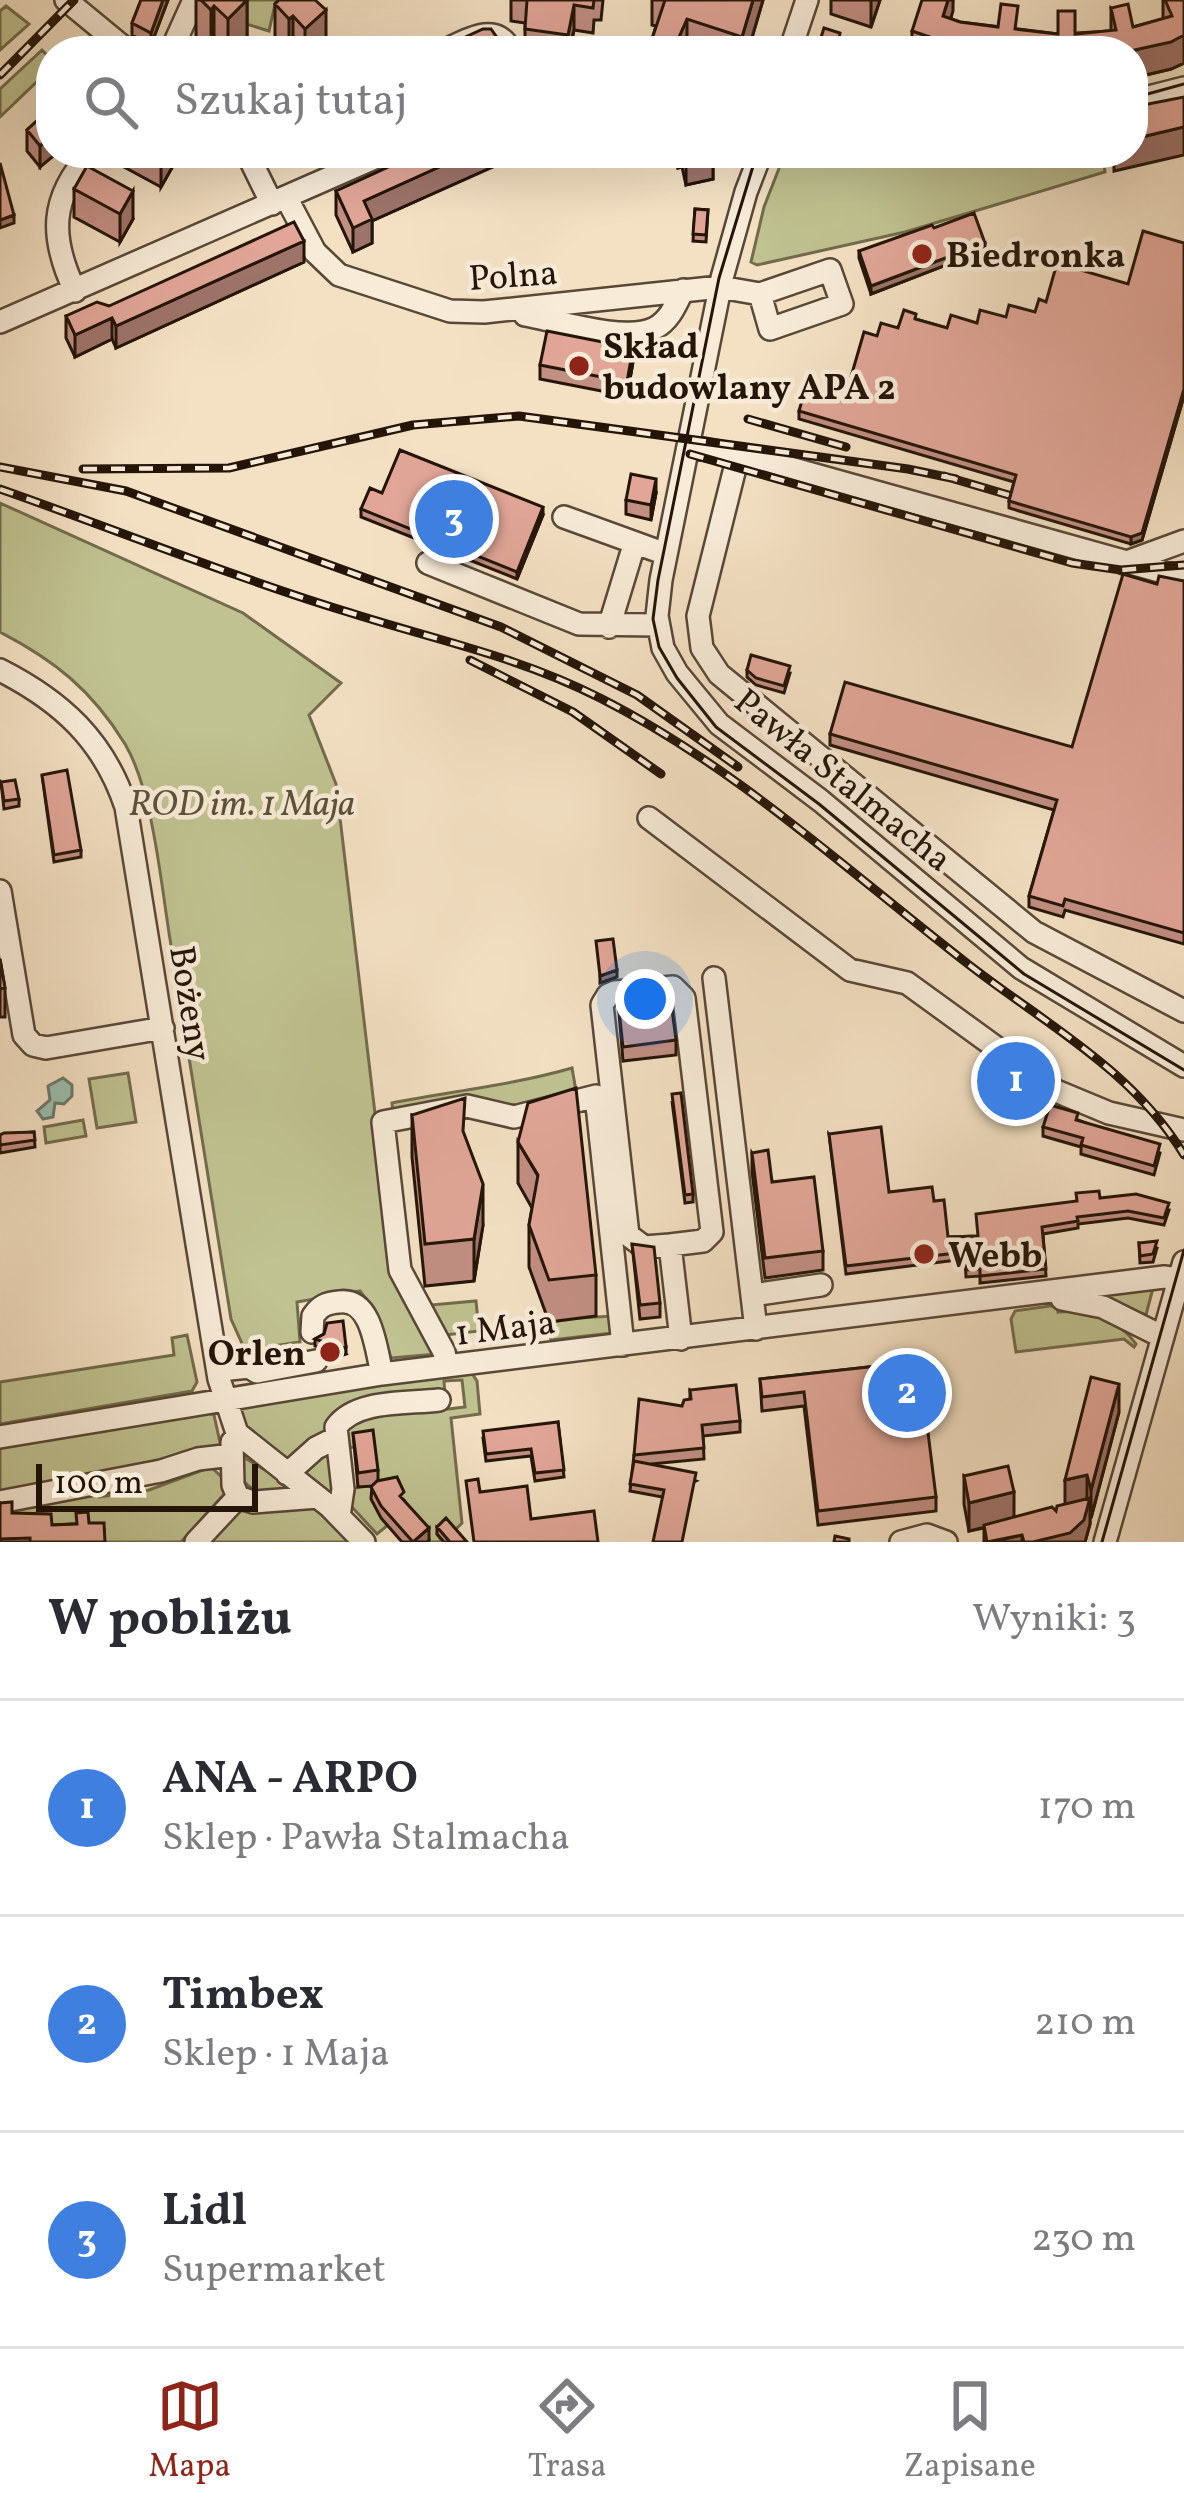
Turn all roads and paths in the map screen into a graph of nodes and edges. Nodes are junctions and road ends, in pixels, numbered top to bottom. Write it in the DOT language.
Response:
graph roads {
  1 [pos="66,0"];
  2 [pos="194,0"];
  3 [pos="807,0"];
  4 [pos="110,36"];
  5 [pos="178,36"];
  6 [pos="795,36"];
  7 [pos="1184,88"];
  8 [pos="1148,97"];
  9 [pos="78,168"];
  10 [pos="257,168"];
  11 [pos="353,168"];
  12 [pos="755,168"];
  13 [pos="279,201"];
  14 [pos="720,287"];
  15 [pos="683,290"];
  16 [pos="75,291"];
  17 [pos="760,294"];
  18 [pos="501,310"];
  19 [pos="0,322"];
  20 [pos="688,446"];
  21 [pos="738,456"];
  22 [pos="564,517"];
  23 [pos="1184,541"];
  24 [pos="634,544"];
  25 [pos="667,554"];
  26 [pos="1124,562"];
  27 [pos="428,563"];
  28 [pos="1184,578"];
  29 [pos="658,625"];
  30 [pos="609,627"];
  31 [pos="0,670"];
  32 [pos="649,818"];
  33 [pos="0,891"];
  34 [pos="714,978"];
  35 [pos="1184,1010"];
  36 [pos="163,1028"];
  37 [pos="1184,1066"];
  38 [pos="1184,1130"];
  39 [pos="670,1245"];
  40 [pos="1182,1270"];
  41 [pos="821,1286"];
  42 [pos="752,1294"];
  43 [pos="1019,1298"];
  44 [pos="1177,1315"];
  45 [pos="756,1329"];
  46 [pos="312,1332"];
  47 [pos="1163,1336"];
  48 [pos="682,1339"];
  49 [pos="623,1346"];
  50 [pos="447,1366"];
  51 [pos="317,1368"];
  52 [pos="230,1369"];
  53 [pos="382,1374"];
  54 [pos="223,1400"];
  55 [pos="439,1400"];
  56 [pos="232,1426"];
  57 [pos="0,1438"];
  58 [pos="336,1438"];
  59 [pos="232,1455"];
  60 [pos="287,1474"];
  61 [pos="238,1497"];
  62 [pos="318,1497"];
  63 [pos="0,1502"];
  64 [pos="339,1516"];
  65 [pos="952,1516"];
  66 [pos="196,1542"];
  67 [pos="364,1542"];
  68 [pos="901,1542"];
  69 [pos="950,1542"];
  70 [pos="1105,1542"];
  1 -- 4 [label="street"];
  2 -- 5 [label="street"];
  3 -- 6 [label="street"];
  7 -- 8 [label="street"];
  9 -- 16 [label="street"];
  10 -- 13 [label="street, Polna"];
  11 -- 13 [label="street"];
  12 -- 14 [label="street"];
  13 -- 16 [label="street"];
  13 -- 18 [label="street, Polna"];
  14 -- 15 [label="street, Polna"];
  14 -- 17 [label="street, Polna"];
  14 -- 20 [label="street"];
  15 -- 18 [label="street, Polna"];
  15 -- 18 [label="street"];
  16 -- 19 [label="street"];
  20 -- 21 [label="street"];
  20 -- 25 [label="street"];
  21 -- 26 [label="street"];
  21 -- 35 [label="street"];
  22 -- 24 [label="street"];
  23 -- 26 [label="street"];
  24 -- 25 [label="street"];
  24 -- 30 [label="street"];
  25 -- 29 [label="street"];
  26 -- 28 [label="street"];
  27 -- 30 [label="street"];
  29 -- 30 [label="street"];
  29 -- 37 [label="street, Pawła Stalmacha"];
  31 -- 36 [label="street, Bożeny"];
  32 -- 38 [label="street"];
  33 -- 36 [label="street"];
  34 -- 42 [label="street"];
  36 -- 54 [label="street, Bożeny"];
  39 -- 39 [label="street"];
  39 -- 48 [label="street"];
  40 -- 43 [label="street, 1 Maja"];
  40 -- 44 [label="street"];
  41 -- 42 [label="street"];
  42 -- 45 [label="street"];
  43 -- 45 [label="street, 1 Maja"];
  43 -- 47 [label="street, 1 Maja"];
  44 -- 47 [label="street"];
  45 -- 48 [label="street, 1 Maja"];
  46 -- 53 [label="street"];
  47 -- 70 [label="street"];
  48 -- 49 [label="street, 1 Maja"];
  49 -- 50 [label="street, 1 Maja"];
  49 -- 50 [label="street"];
  50 -- 53 [label="street, 1 Maja"];
  51 -- 52 [label="street"];
  51 -- 53 [label="street, 1 Maja"];
  51 -- 54 [label="street, 1 Maja"];
  54 -- 56 [label="street, Bożeny"];
  54 -- 57 [label="street, 1 Maja"];
  55 -- 58 [label="street"];
  56 -- 59 [label="street"];
  56 -- 60 [label="street"];
  58 -- 60 [label="street"];
  58 -- 64 [label="street"];
  59 -- 61 [label="street"];
  59 -- 63 [label="street"];
  60 -- 62 [label="street"];
  61 -- 62 [label="street"];
  61 -- 66 [label="street"];
  62 -- 64 [label="street"];
  64 -- 67 [label="street"];
  65 -- 69 [label="street"];
  68 -- 69 [label="street"];
}
